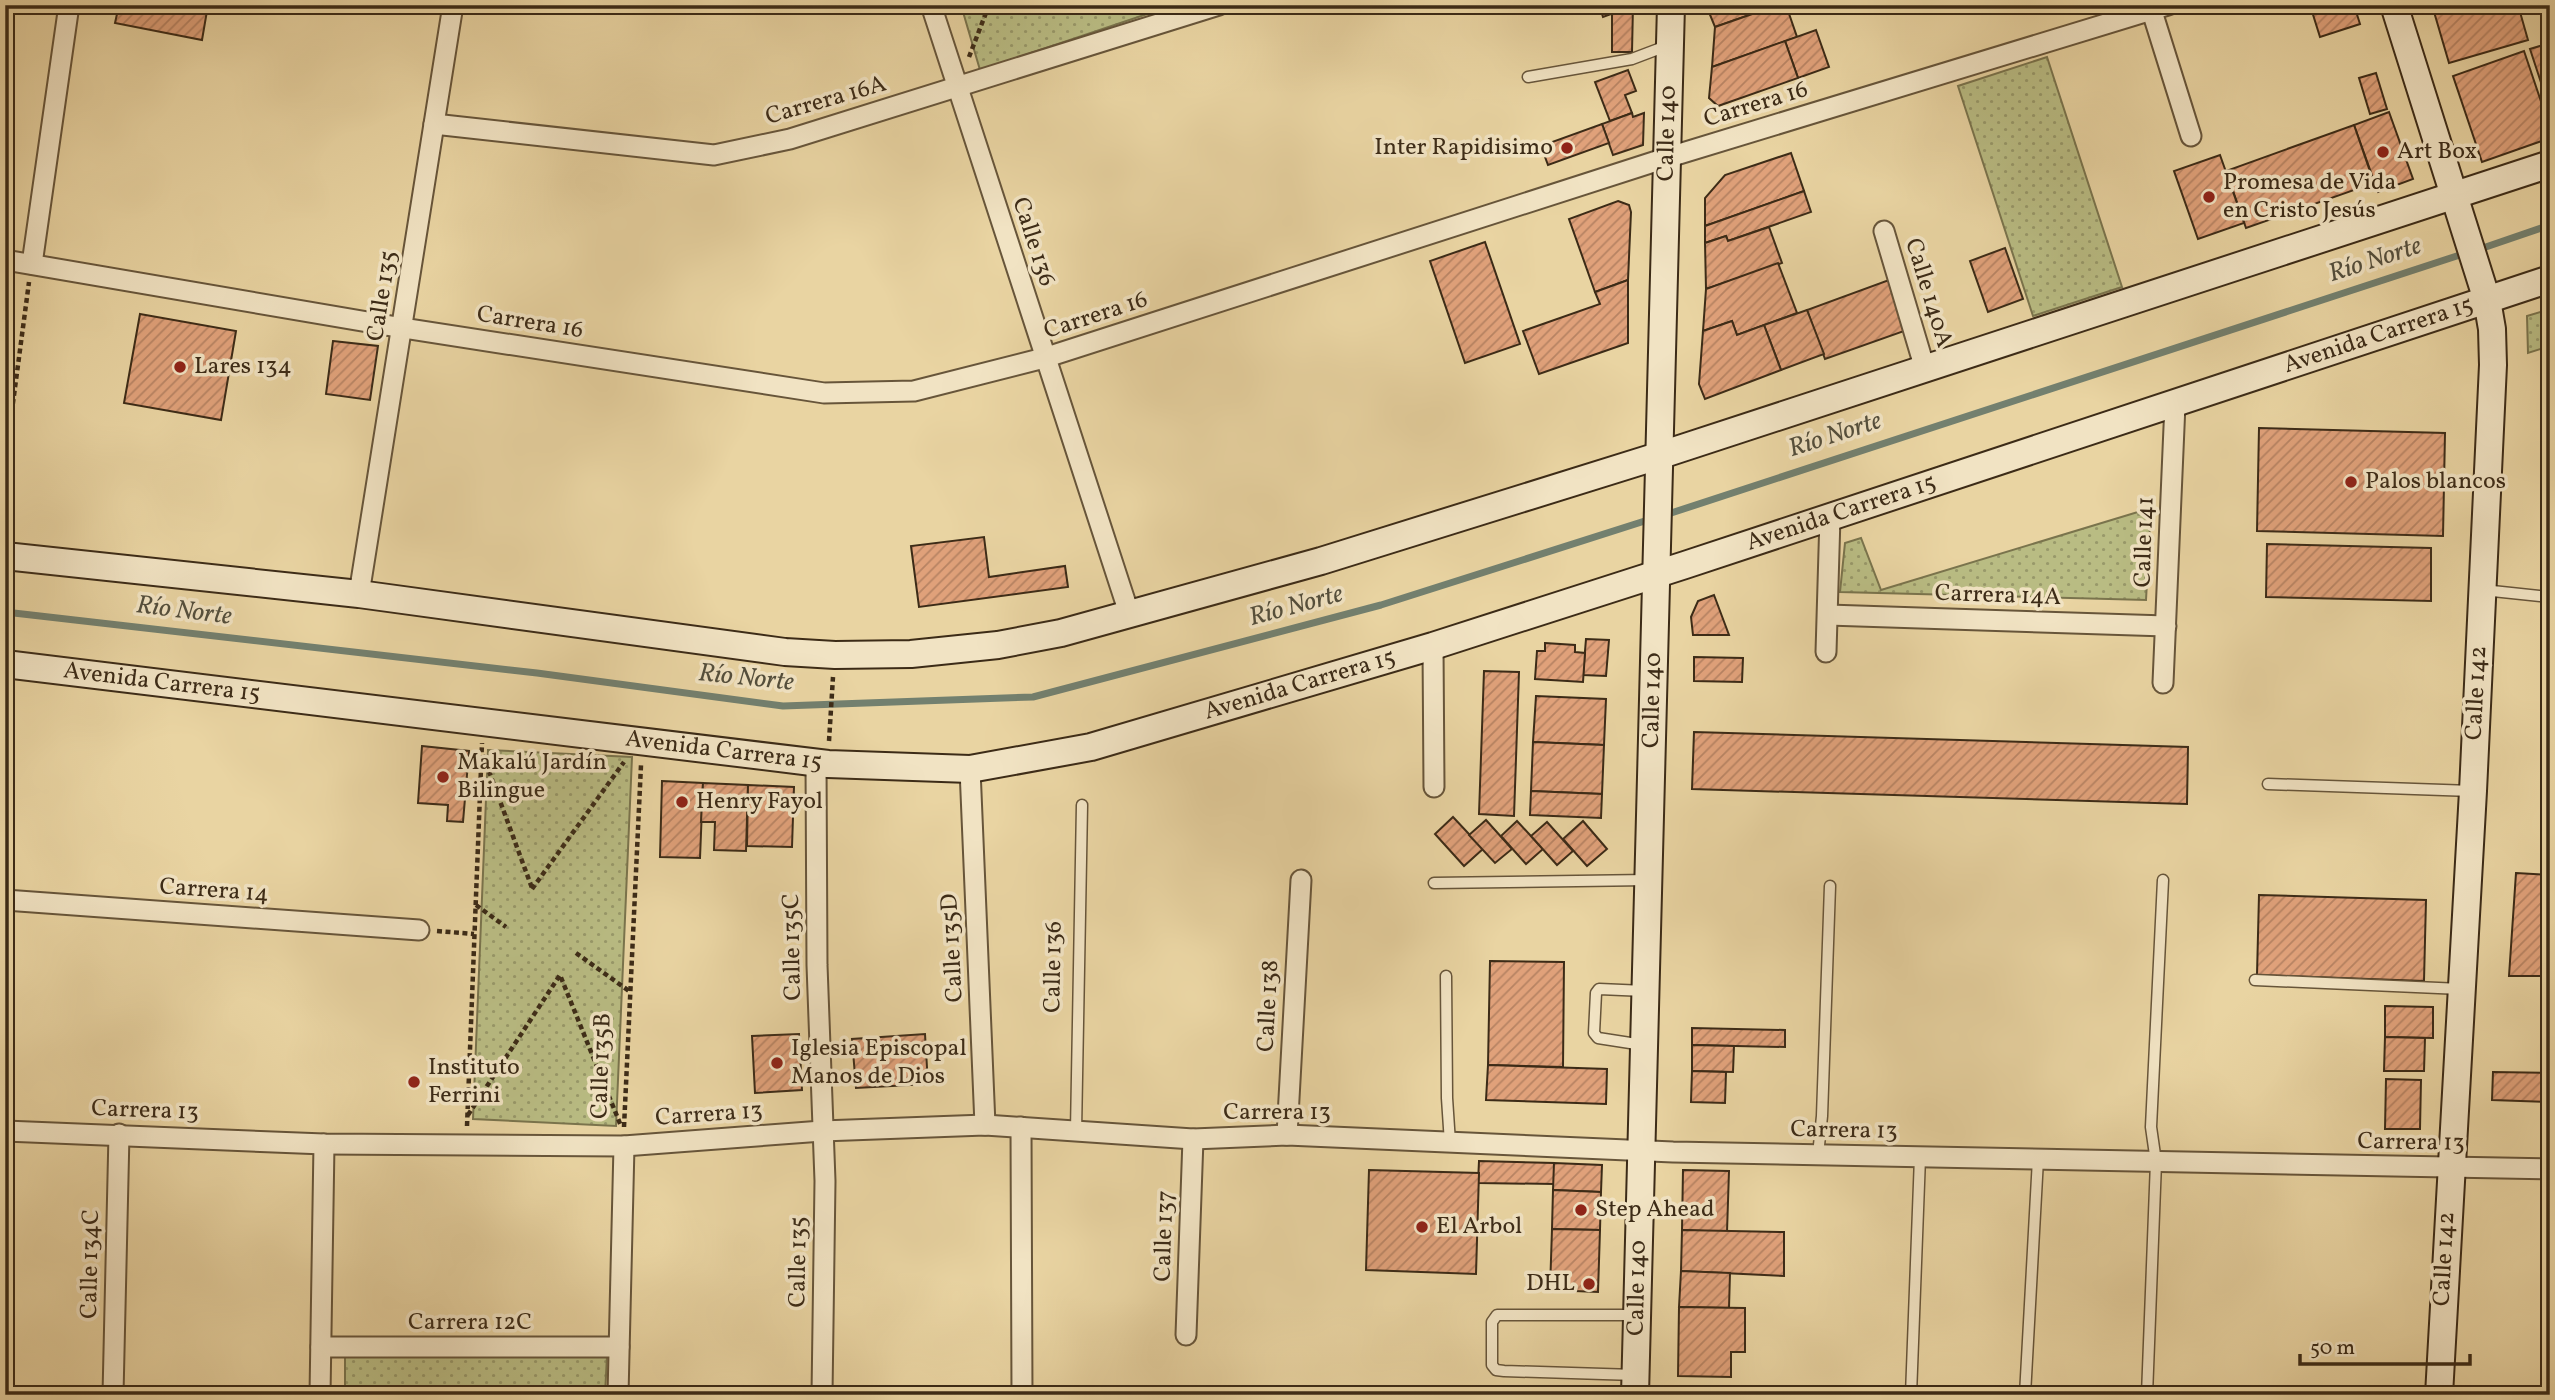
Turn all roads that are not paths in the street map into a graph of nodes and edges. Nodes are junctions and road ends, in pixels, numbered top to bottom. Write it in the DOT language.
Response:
graph roads {
  1 [pos="69,5"];
  2 [pos="453,5"];
  3 [pos="931,5"];
  4 [pos="1219,5"];
  5 [pos="1671,5"];
  6 [pos="2394,5"];
  7 [pos="2156,7"];
  8 [pos="1670,45"];
  9 [pos="1528,77"];
  10 [pos="957,87"];
  11 [pos="434,124"];
  12 [pos="2191,136"];
  13 [pos="1666,158"];
  14 [pos="2550,164"];
  15 [pos="2457,202"];
  16 [pos="1884,231"];
  17 [pos="5,260"];
  18 [pos="32,264"];
  19 [pos="2550,279"];
  20 [pos="2485,293"];
  21 [pos="403,328"];
  22 [pos="1044,358"];
  23 [pos="1925,369"];
  24 [pos="2175,404"];
  25 [pos="1657,465"];
  26 [pos="1830,517"];
  27 [pos="5,556"];
  28 [pos="1657,567"];
  29 [pos="2482,590"];
  30 [pos="359,594"];
  31 [pos="2550,597"];
  32 [pos="1129,613"];
  33 [pos="1828,615"];
  34 [pos="2166,626"];
  35 [pos="1433,646"];
  36 [pos="1826,652"];
  37 [pos="5,664"];
  38 [pos="2163,683"];
  39 [pos="823,752"];
  40 [pos="970,769"];
  41 [pos="2268,784"];
  42 [pos="1434,787"];
  43 [pos="2473,791"];
  44 [pos="1083,805"];
  45 [pos="1301,880"];
  46 [pos="1648,880"];
  47 [pos="2163,880"];
  48 [pos="1434,883"];
  49 [pos="1830,886"];
  50 [pos="5,900"];
  51 [pos="419,930"];
  52 [pos="1446,976"];
  53 [pos="2256,980"];
  54 [pos="2462,989"];
  55 [pos="1645,991"];
  56 [pos="1644,1045"];
  57 [pos="985,1125"];
  58 [pos="1021,1127"];
  59 [pos="822,1131"];
  60 [pos="1076,1131"];
  61 [pos="5,1132"];
  62 [pos="119,1134"];
  63 [pos="1287,1135"];
  64 [pos="624,1139"];
  65 [pos="1193,1139"];
  66 [pos="1450,1143"];
  67 [pos="324,1144"];
  68 [pos="1641,1150"];
  69 [pos="1818,1155"];
  70 [pos="1920,1157"];
  71 [pos="2038,1159"];
  72 [pos="2157,1162"];
  73 [pos="2450,1168"];
  74 [pos="2550,1168"];
  75 [pos="1637,1315"];
  76 [pos="1186,1335"];
  77 [pos="321,1347"];
  78 [pos="619,1347"];
  79 [pos="1635,1385"];
  80 [pos="113,1395"];
  81 [pos="320,1395"];
  82 [pos="618,1395"];
  83 [pos="822,1395"];
  84 [pos="1022,1395"];
  85 [pos="1911,1395"];
  86 [pos="2025,1395"];
  87 [pos="2147,1395"];
  88 [pos="2439,1395"];
  1 -- 18 [label="street"];
  2 -- 11 [label="street, Calle 135"];
  3 -- 10 [label="street, Calle 136"];
  4 -- 10 [label="street, Carrera 16A"];
  5 -- 8 [label="main road, Calle 140"];
  6 -- 15 [label="main road, Calle 142"];
  7 -- 12 [label="street"];
  7 -- 13 [label="street, Carrera 16"];
  8 -- 9 [label="lane"];
  8 -- 13 [label="main road, Calle 140"];
  10 -- 11 [label="street, Carrera 16A"];
  10 -- 22 [label="street, Calle 136"];
  11 -- 21 [label="street, Calle 135"];
  13 -- 22 [label="street, Carrera 16"];
  13 -- 25 [label="main road, Calle 140"];
  14 -- 15 [label="main road"];
  15 -- 20 [label="main road, Calle 142"];
  15 -- 23 [label="main road"];
  16 -- 23 [label="street, Calle 140A"];
  17 -- 18 [label="street, Carrera 16"];
  18 -- 21 [label="street, Carrera 16"];
  19 -- 20 [label="main road, Avenida Carrera 15"];
  20 -- 24 [label="main road, Avenida Carrera 15"];
  20 -- 29 [label="main road, Calle 142"];
  21 -- 22 [label="street, Carrera 16"];
  21 -- 30 [label="street, Calle 135"];
  22 -- 32 [label="street, Calle 136"];
  23 -- 25 [label="main road"];
  24 -- 26 [label="main road, Avenida Carrera 15"];
  24 -- 34 [label="street, Calle 141"];
  25 -- 28 [label="main road, Calle 140"];
  25 -- 32 [label="main road"];
  26 -- 28 [label="main road, Avenida Carrera 15"];
  26 -- 33 [label="street"];
  27 -- 30 [label="main road"];
  28 -- 35 [label="main road, Avenida Carrera 15"];
  28 -- 46 [label="main road, Calle 140"];
  29 -- 31 [label="lane"];
  29 -- 43 [label="main road, Calle 142"];
  30 -- 32 [label="main road"];
  33 -- 34 [label="street, Carrera 14A"];
  33 -- 36 [label="street"];
  34 -- 38 [label="street, Calle 141"];
  35 -- 40 [label="main road, Avenida Carrera 15"];
  35 -- 42 [label="street"];
  37 -- 39 [label="main road, Avenida Carrera 15"];
  39 -- 40 [label="main road, Avenida Carrera 15"];
  39 -- 59 [label="street, Calle 135C"];
  40 -- 57 [label="street, Calle 135D"];
  41 -- 43 [label="lane"];
  43 -- 54 [label="main road, Calle 142"];
  44 -- 60 [label="lane, Calle 136"];
  45 -- 63 [label="street, Calle 138"];
  46 -- 48 [label="lane"];
  46 -- 55 [label="main road, Calle 140"];
  47 -- 72 [label="lane"];
  49 -- 69 [label="lane"];
  50 -- 51 [label="street, Carrera 14"];
  52 -- 66 [label="lane"];
  53 -- 54 [label="lane"];
  54 -- 73 [label="main road, Calle 142"];
  55 -- 56 [label="main road, Calle 140"];
  55 -- 56 [label="lane"];
  56 -- 68 [label="main road, Calle 140"];
  57 -- 58 [label="street, Carrera 13"];
  57 -- 59 [label="street, Carrera 13"];
  58 -- 60 [label="street, Carrera 13"];
  58 -- 84 [label="street"];
  59 -- 64 [label="street, Carrera 13"];
  59 -- 83 [label="street, Calle 135"];
  60 -- 65 [label="street, Carrera 13"];
  61 -- 62 [label="street, Carrera 13"];
  62 -- 67 [label="street, Carrera 13"];
  62 -- 80 [label="street, Calle 134C"];
  63 -- 65 [label="street, Carrera 13"];
  63 -- 66 [label="street, Carrera 13"];
  64 -- 67 [label="street, Carrera 13"];
  64 -- 78 [label="street, Calle 135B"];
  65 -- 76 [label="street, Calle 137"];
  66 -- 68 [label="street, Carrera 13"];
  67 -- 77 [label="street"];
  68 -- 69 [label="street, Carrera 13"];
  68 -- 75 [label="main road, Calle 140"];
  69 -- 70 [label="street, Carrera 13"];
  70 -- 71 [label="street, Carrera 13"];
  70 -- 85 [label="lane"];
  71 -- 72 [label="street, Carrera 13"];
  71 -- 86 [label="lane"];
  72 -- 73 [label="street, Carrera 13"];
  72 -- 87 [label="lane"];
  73 -- 74 [label="street, Carrera 13"];
  73 -- 88 [label="main road, Calle 142"];
  75 -- 79 [label="main road, Calle 140"];
  75 -- 79 [label="lane"];
  77 -- 78 [label="street, Carrera 12C"];
  77 -- 81 [label="street"];
  78 -- 82 [label="street, Calle 135B"];
}
